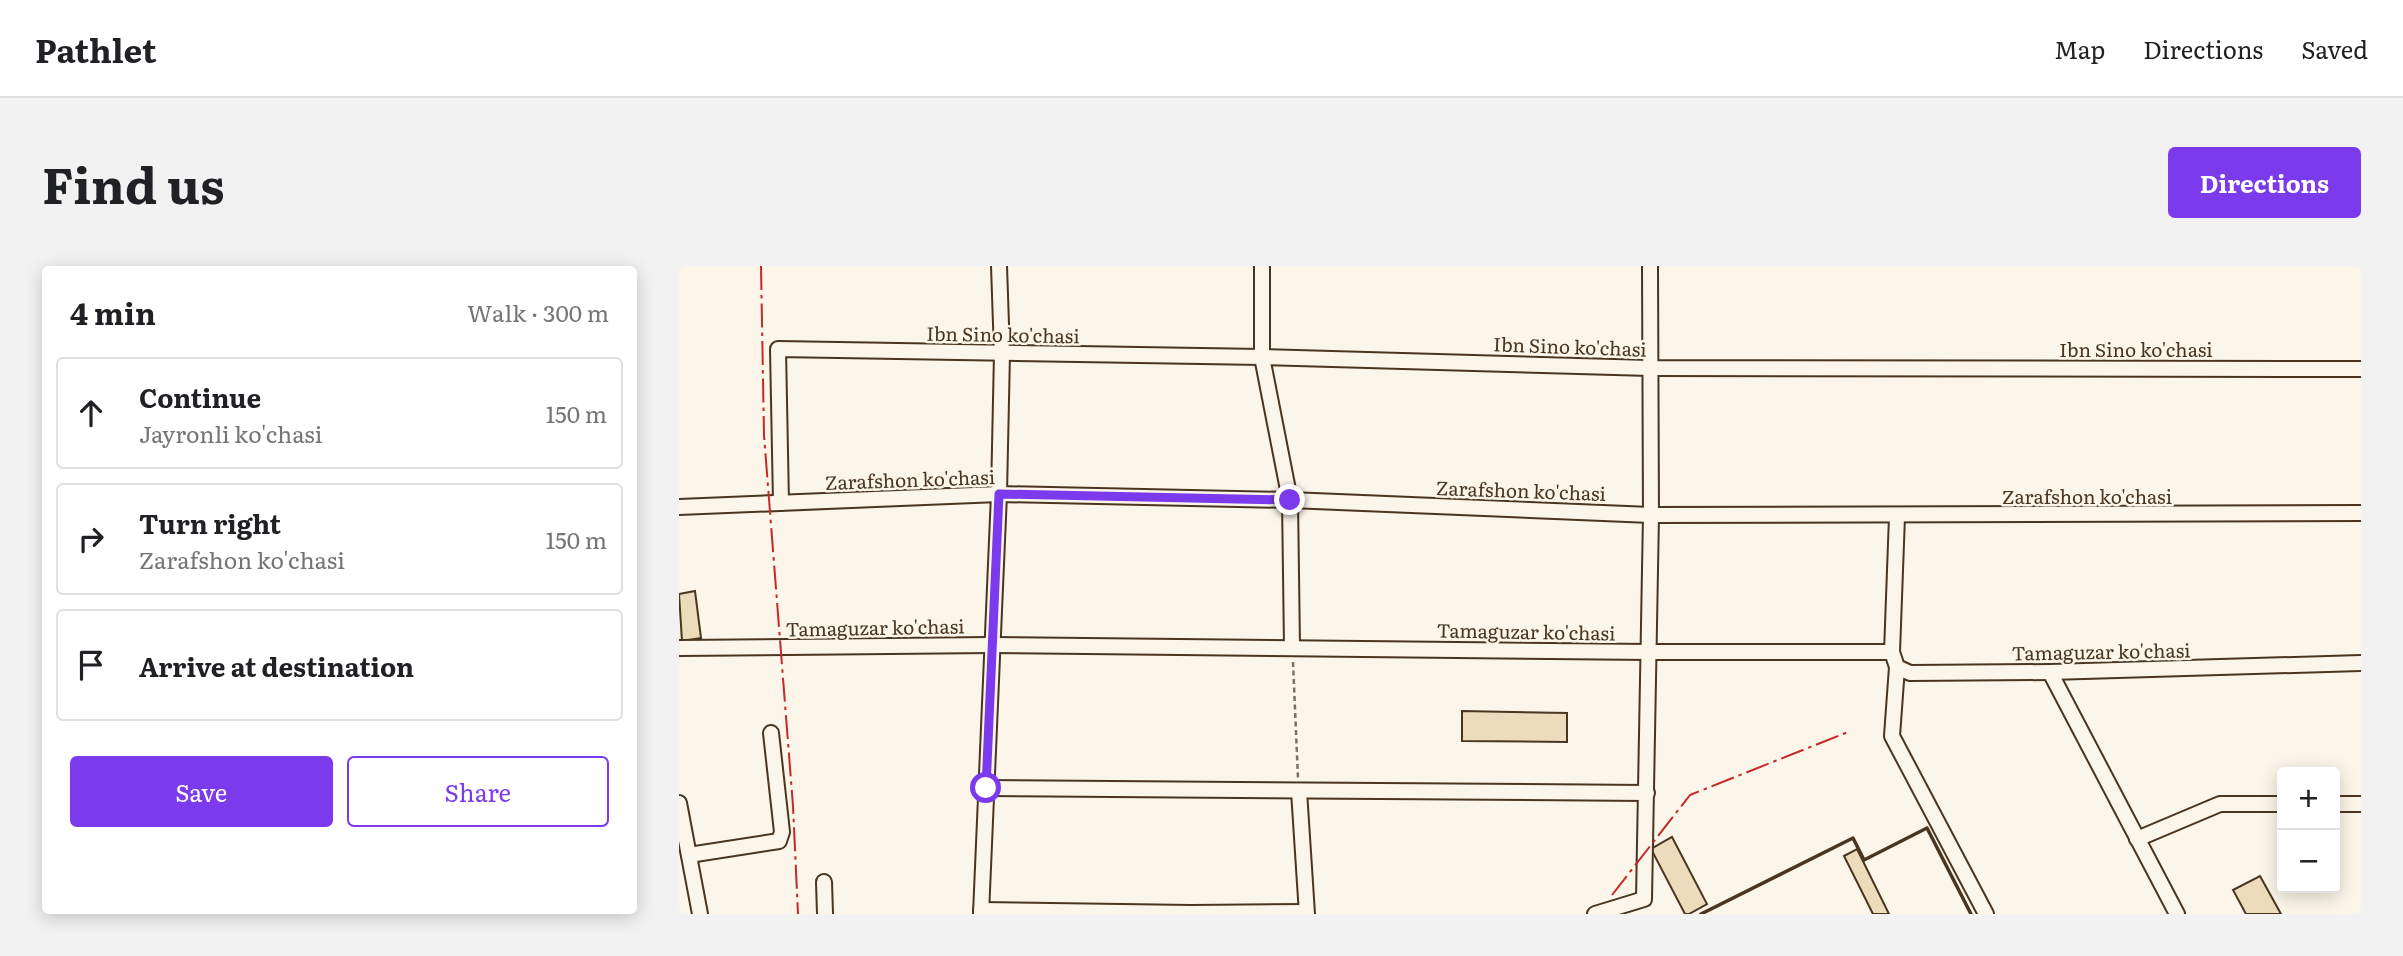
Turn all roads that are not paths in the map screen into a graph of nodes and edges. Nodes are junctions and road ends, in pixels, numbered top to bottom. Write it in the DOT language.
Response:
graph roads {
  1 [pos="999,266"];
  2 [pos="1262,266"];
  3 [pos="1650,266"];
  4 [pos="1002,353"];
  5 [pos="1262,357"];
  6 [pos="1650,368"];
  7 [pos="2361,369"];
  8 [pos="999,494"];
  9 [pos="1290,500"];
  10 [pos="781,503"];
  11 [pos="679,507"];
  12 [pos="2361,513"];
  13 [pos="1651,515"];
  14 [pos="1897,516"];
  15 [pos="991,645"];
  16 [pos="679,648"];
  17 [pos="1292,648"];
  18 [pos="1649,652"];
  19 [pos="1892,652"];
  20 [pos="2361,663"];
  21 [pos="1897,667"];
  22 [pos="2050,672"];
  23 [pos="771,733"];
  24 [pos="986,788"];
  25 [pos="1299,791"];
  26 [pos="1647,793"];
  27 [pos="679,803"];
  28 [pos="2277,804"];
  29 [pos="2340,804"];
  30 [pos="2361,804"];
  31 [pos="2137,839"];
  32 [pos="689,855"];
  33 [pos="824,882"];
  34 [pos="981,912"];
  35 [pos="1306,913"];
  36 [pos="700,914"];
  37 [pos="825,914"];
  38 [pos="1595,914"];
  39 [pos="1986,914"];
  40 [pos="2177,914"];
  1 -- 4 [label="street"];
  2 -- 5 [label="street"];
  3 -- 6 [label="street"];
  4 -- 5 [label="street, Ibn Sino ko'chasi"];
  4 -- 8 [label="street"];
  4 -- 10 [label="street, Ibn Sino ko'chasi"];
  5 -- 6 [label="street, Ibn Sino ko'chasi"];
  5 -- 9 [label="street"];
  6 -- 7 [label="street, Ibn Sino ko'chasi"];
  6 -- 13 [label="street"];
  8 -- 9 [label="street, Zarafshon ko'chasi"];
  8 -- 10 [label="street, Zarafshon ko'chasi"];
  8 -- 15 [label="street"];
  9 -- 13 [label="street, Zarafshon ko'chasi"];
  9 -- 17 [label="street"];
  10 -- 11 [label="street, Zarafshon ko'chasi"];
  12 -- 14 [label="street, Zarafshon ko'chasi"];
  13 -- 14 [label="street, Zarafshon ko'chasi"];
  13 -- 18 [label="street"];
  14 -- 19 [label="street"];
  15 -- 16 [label="street, Tamaguzar ko'chasi"];
  15 -- 17 [label="street, Tamaguzar ko'chasi"];
  15 -- 24 [label="street"];
  17 -- 18 [label="street, Tamaguzar ko'chasi"];
  18 -- 19 [label="street, Tamaguzar ko'chasi"];
  18 -- 26 [label="street"];
  19 -- 21 [label="street"];
  20 -- 22 [label="street, Tamaguzar ko'chasi"];
  21 -- 22 [label="street, Tamaguzar ko'chasi"];
  21 -- 39 [label="street"];
  22 -- 31 [label="street"];
  23 -- 32 [label="street"];
  24 -- 25 [label="street"];
  24 -- 34 [label="street"];
  25 -- 26 [label="street"];
  25 -- 35 [label="street"];
  26 -- 38 [label="street"];
  27 -- 32 [label="street"];
  28 -- 31 [label="street"];
  29 -- 30 [label="street"];
  31 -- 40 [label="street"];
  32 -- 36 [label="street"];
  33 -- 37 [label="street"];
  34 -- 35 [label="street"];
}
